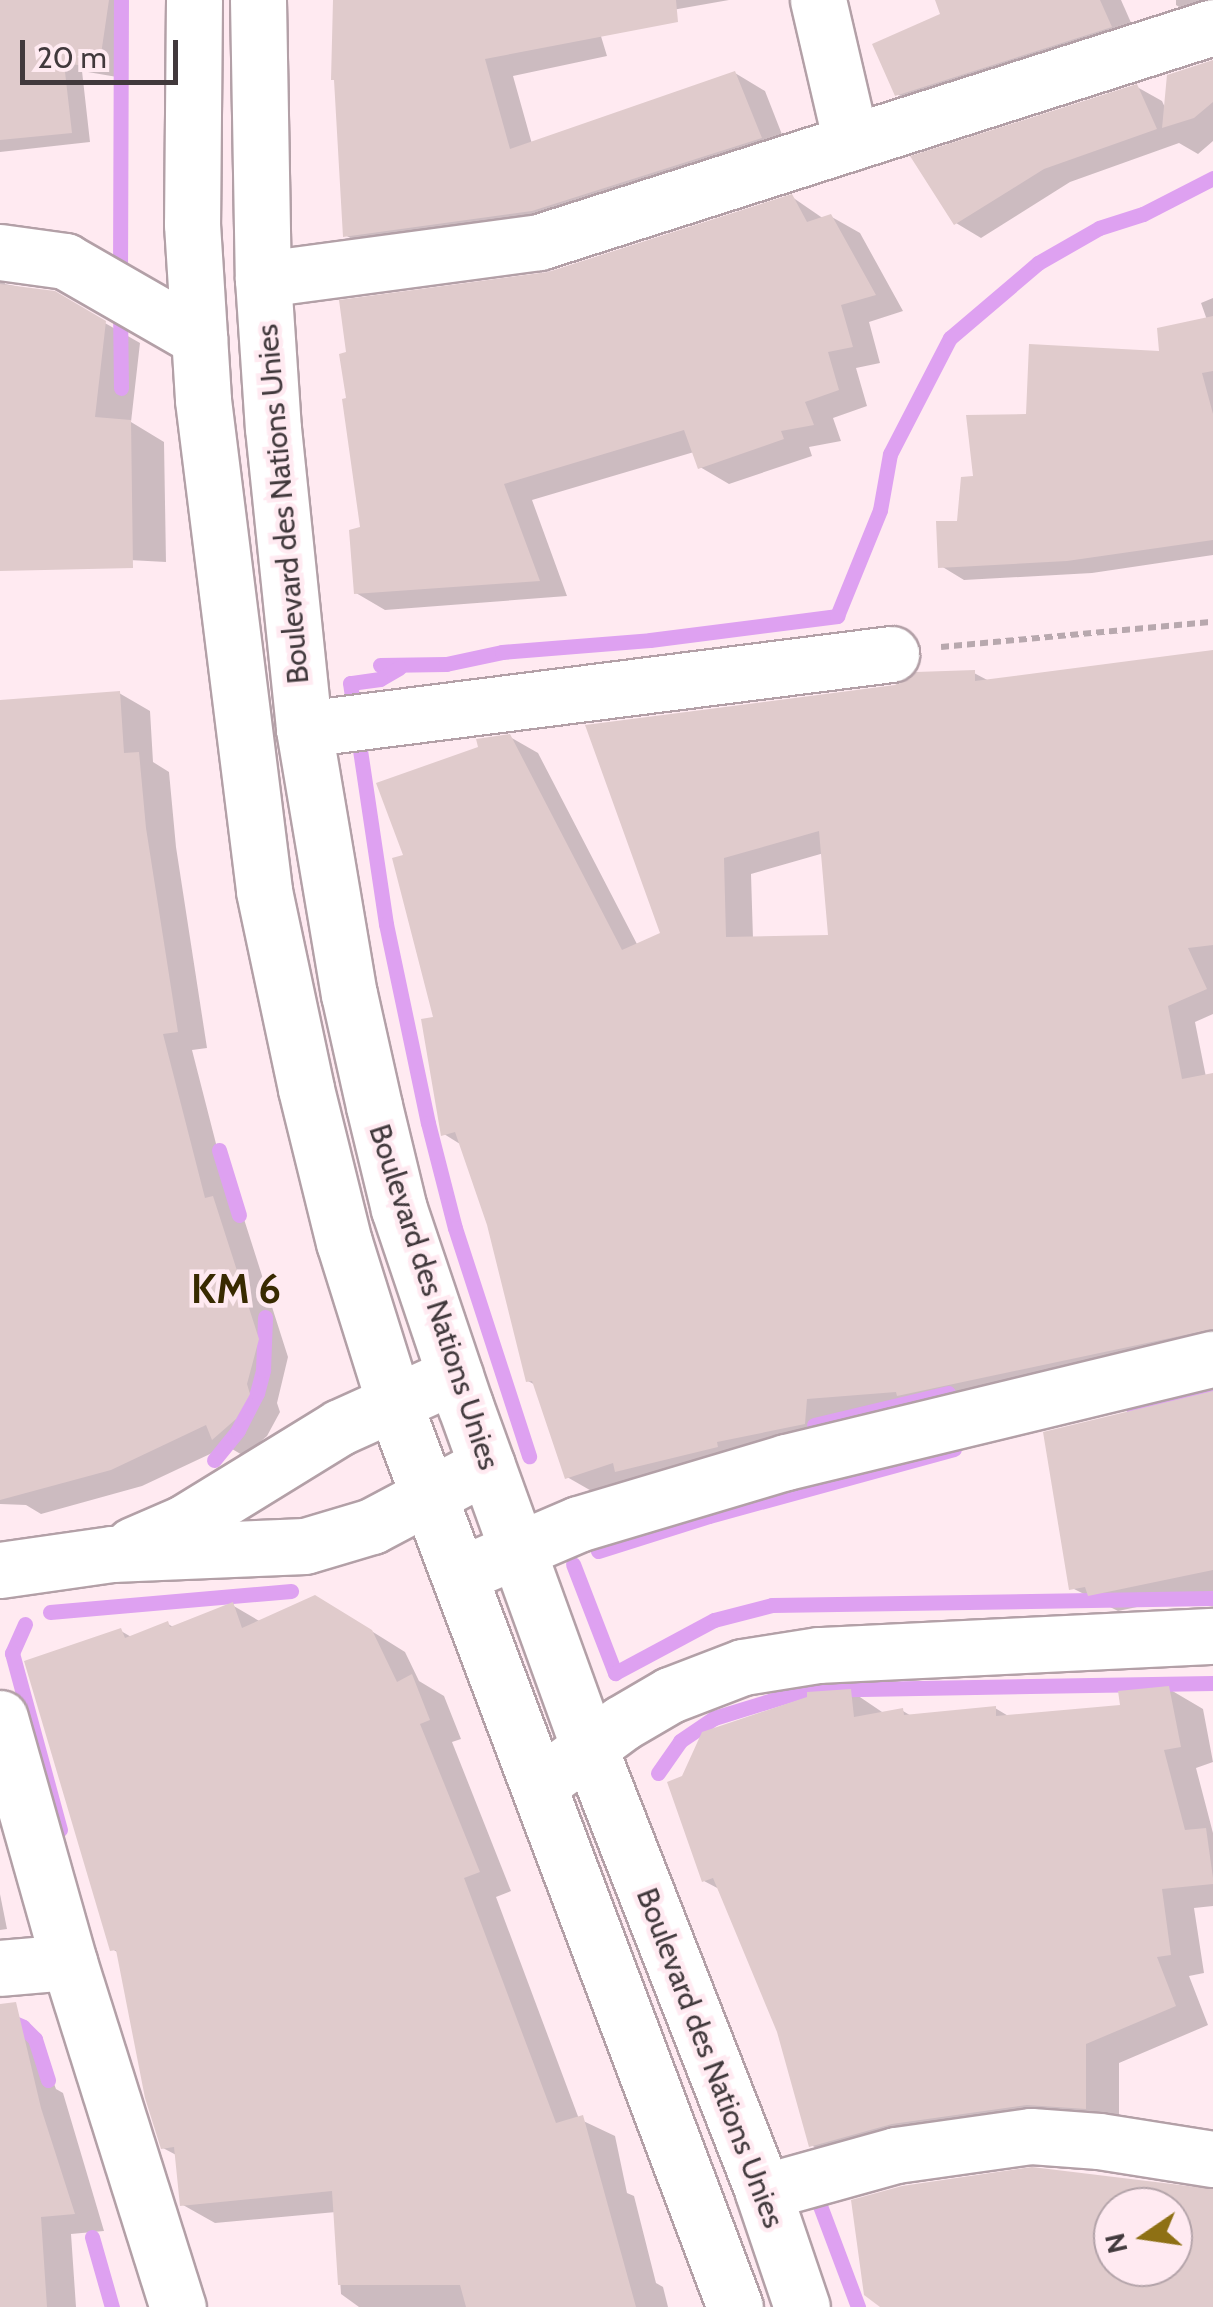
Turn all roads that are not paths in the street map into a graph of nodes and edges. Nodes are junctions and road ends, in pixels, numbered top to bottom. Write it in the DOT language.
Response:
graph roads {
  1 [pos="194,0"];
  2 [pos="258,0"];
  3 [pos="818,0"];
  4 [pos="1213,27"];
  5 [pos="852,142"];
  6 [pos="0,252"];
  7 [pos="263,279"];
  8 [pos="199,338"];
  9 [pos="890,654"];
  10 [pos="304,729"];
  11 [pos="1213,1358"];
  12 [pos="455,1376"];
  13 [pos="393,1400"];
  14 [pos="487,1465"];
  15 [pos="427,1496"];
  16 [pos="518,1548"];
  17 [pos="112,1554"];
  18 [pos="0,1570"];
  19 [pos="459,1575"];
  20 [pos="1213,1636"];
  21 [pos="0,1718"];
  22 [pos="588,1747"];
  23 [pos="540,1784"];
  24 [pos="68,1962"];
  25 [pos="0,1968"];
  26 [pos="1213,2159"];
  27 [pos="763,2192"];
  28 [pos="178,2307"];
  29 [pos="735,2307"];
  30 [pos="802,2307"];
  1 -- 8 [label="street, Boulevard des Nations Unies"];
  2 -- 7 [label="street, Boulevard des Nations Unies"];
  3 -- 5 [label="street"];
  4 -- 5 [label="street"];
  5 -- 7 [label="street"];
  6 -- 8 [label="street"];
  7 -- 10 [label="street, Boulevard des Nations Unies"];
  8 -- 13 [label="street, Boulevard des Nations Unies"];
  9 -- 10 [label="street"];
  10 -- 12 [label="street, Boulevard des Nations Unies"];
  11 -- 16 [label="street"];
  12 -- 13 [label="street"];
  12 -- 14 [label="street, Boulevard des Nations Unies"];
  13 -- 15 [label="street, Boulevard des Nations Unies"];
  13 -- 17 [label="street"];
  14 -- 15 [label="street"];
  14 -- 16 [label="street, Boulevard des Nations Unies"];
  15 -- 17 [label="street"];
  15 -- 19 [label="street, Boulevard des Nations Unies"];
  16 -- 19 [label="street"];
  16 -- 22 [label="street, Boulevard des Nations Unies"];
  17 -- 18 [label="street"];
  19 -- 23 [label="street, Boulevard des Nations Unies"];
  20 -- 22 [label="street"];
  21 -- 24 [label="street"];
  22 -- 23 [label="street"];
  22 -- 27 [label="street, Boulevard des Nations Unies"];
  23 -- 29 [label="street, Boulevard des Nations Unies"];
  24 -- 25 [label="street"];
  24 -- 28 [label="street"];
  26 -- 27 [label="street"];
  27 -- 30 [label="street, Boulevard des Nations Unies"];
}
